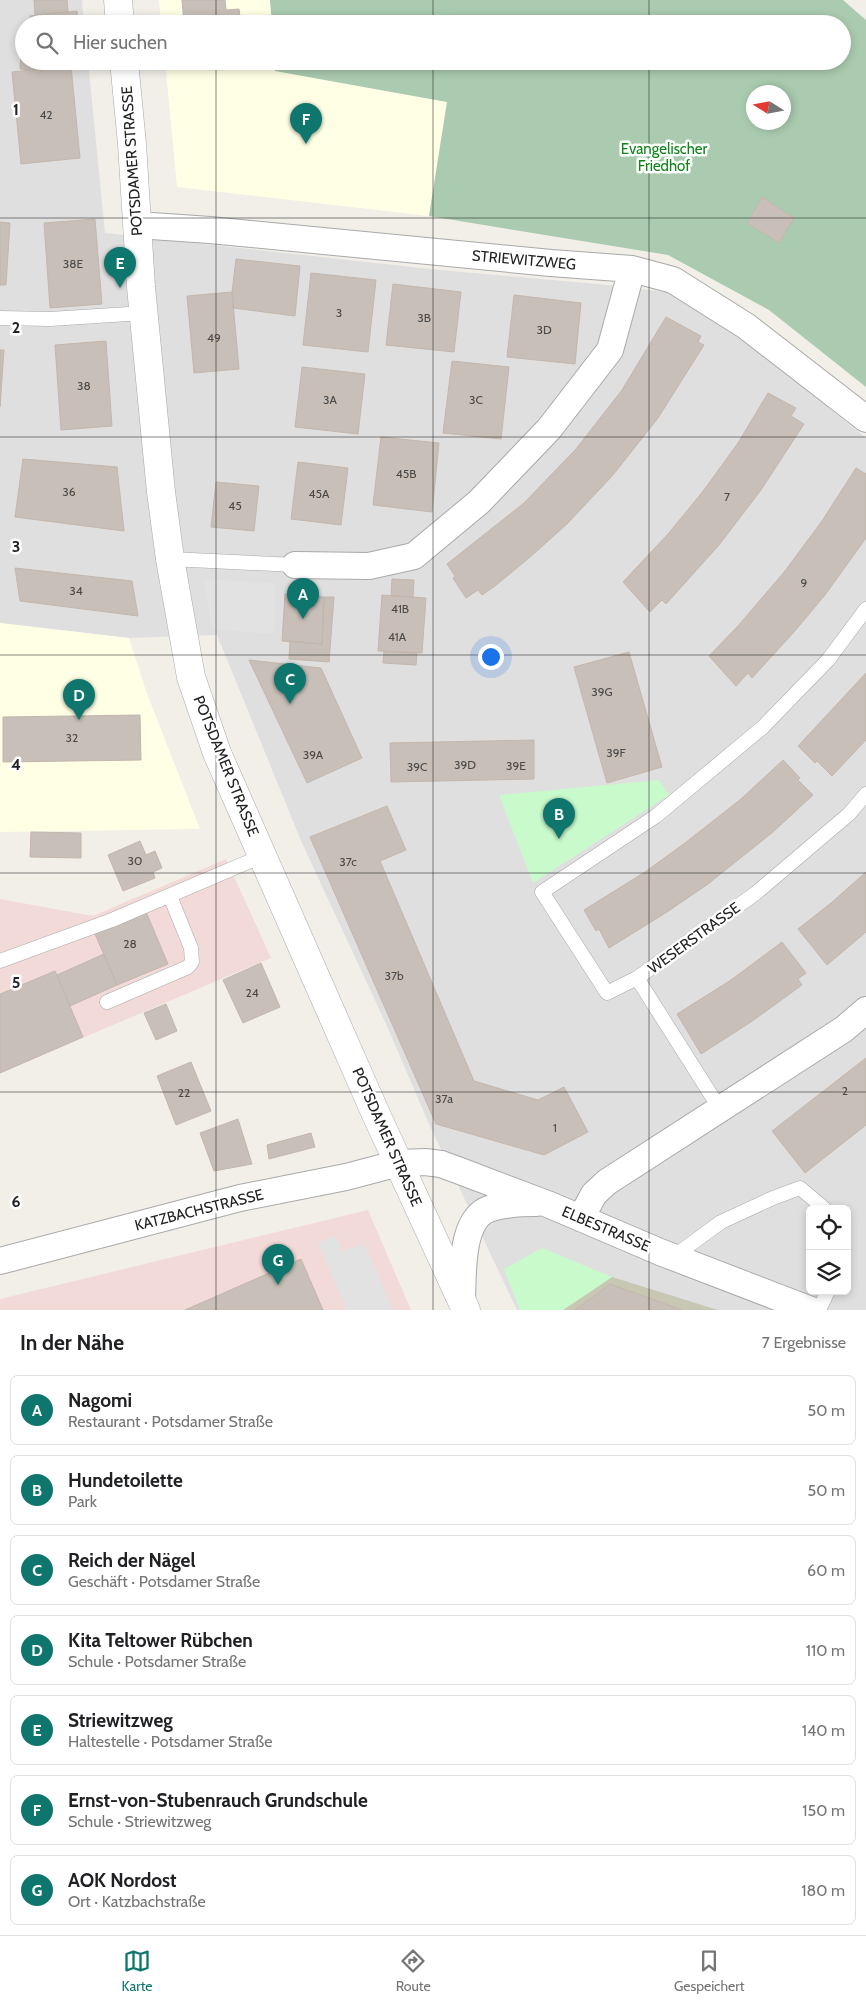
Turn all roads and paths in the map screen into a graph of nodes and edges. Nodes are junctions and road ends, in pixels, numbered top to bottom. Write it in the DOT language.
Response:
graph roads {
  1 [pos="118,0"];
  2 [pos="119,15"];
  3 [pos="125,70"];
  4 [pos="137,225"];
  5 [pos="632,269"];
  6 [pos="144,313"];
  7 [pos="0,318"];
  8 [pos="866,419"];
  9 [pos="170,559"];
  10 [pos="295,565"];
  11 [pos="866,609"];
  12 [pos="866,794"];
  13 [pos="262,856"];
  14 [pos="170,896"];
  15 [pos="0,961"];
  16 [pos="637,978"];
  17 [pos="107,1002"];
  18 [pos="866,1010"];
  19 [pos="720,1109"];
  20 [pos="399,1163"];
  21 [pos="544,1203"];
  22 [pos="820,1205"];
  23 [pos="581,1218"];
  24 [pos="673,1257"];
  25 [pos="0,1261"];
  26 [pos="826,1295"];
  27 [pos="464,1305"];
  28 [pos="811,1310"];
  29 [pos="819,1310"];
  1 -- 2 [label="street"];
  3 -- 4 [label="street, POTSDAMER STRASSE"];
  4 -- 5 [label="street, STRIEWITZWEG"];
  4 -- 6 [label="street, POTSDAMER STRASSE"];
  5 -- 8 [label="street, STRIEWITZWEG"];
  5 -- 10 [label="street"];
  6 -- 7 [label="lane"];
  6 -- 9 [label="street, POTSDAMER STRASSE"];
  9 -- 10 [label="lane"];
  9 -- 13 [label="street, POTSDAMER STRASSE"];
  11 -- 16 [label="lane"];
  12 -- 16 [label="lane, WESERSTRASSE"];
  13 -- 14 [label="lane"];
  13 -- 20 [label="street, POTSDAMER STRASSE"];
  14 -- 15 [label="lane"];
  14 -- 17 [label="lane"];
  16 -- 19 [label="lane, WESERSTRASSE"];
  18 -- 19 [label="street"];
  19 -- 23 [label="street"];
  20 -- 21 [label="street, ELBESTRASSE"];
  20 -- 25 [label="street, KATZBACHSTRASSE"];
  20 -- 27 [label="street, POTSDAMER STRASSE"];
  21 -- 23 [label="street, ELBESTRASSE"];
  21 -- 27 [label="street"];
  22 -- 24 [label="lane"];
  23 -- 24 [label="street, ELBESTRASSE"];
  24 -- 28 [label="street, ELBESTRASSE"];
  26 -- 29 [label="lane"];
}
